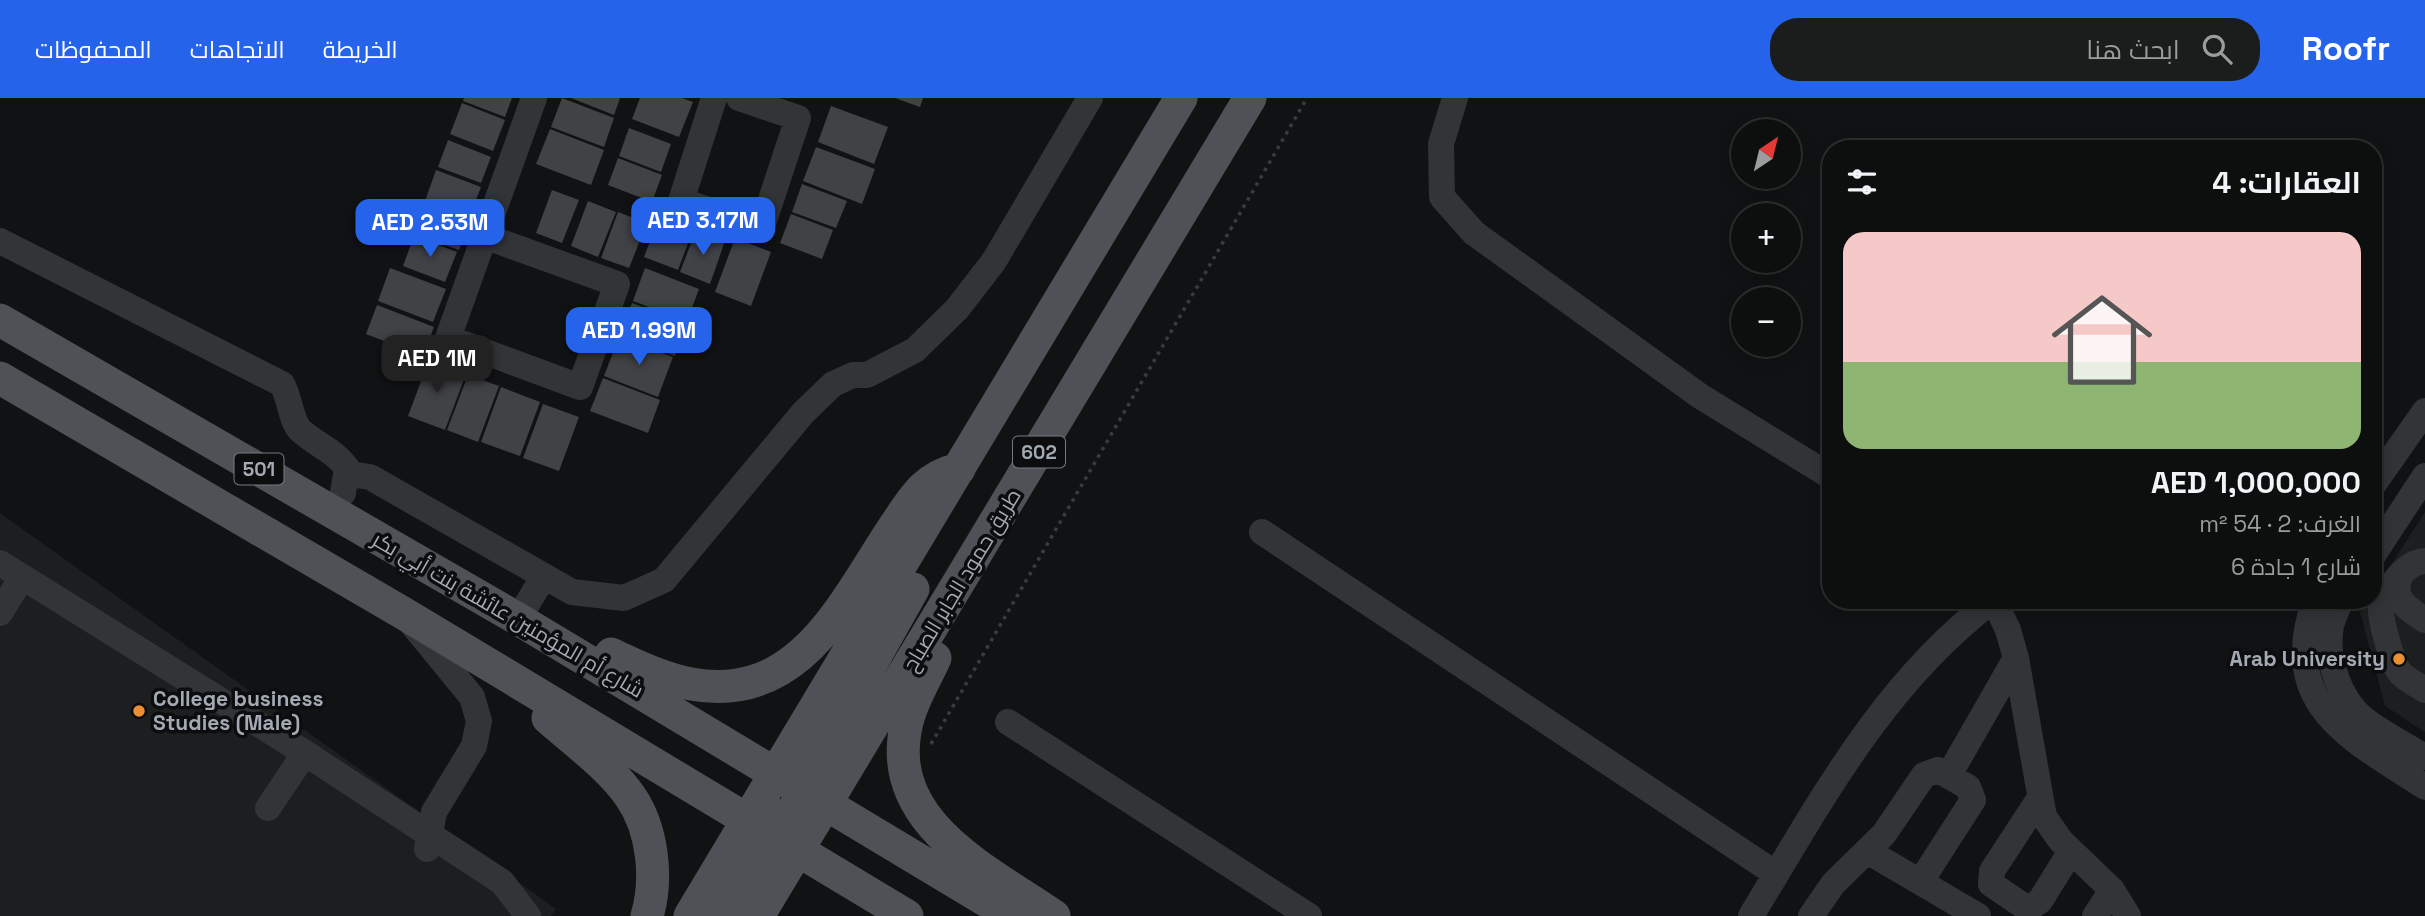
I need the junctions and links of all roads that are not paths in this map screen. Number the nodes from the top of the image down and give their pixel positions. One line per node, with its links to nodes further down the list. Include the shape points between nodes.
1 (534, 98): 8 (street)
2 (714, 98): 7 (street, via 681,201 762,228 798,118)
3 (1090, 98): 25 (street, via 994,261 957,309 915,350 867,375 853,375 833,384 803,413 664,580 624,598 572,592)
4 (1181, 98): 13 (main road, 602)
5 (1250, 98): 20 (main road, طريق حمود الجابر الصباح / 602)
6 (1455, 98): 14 (street, via 1441,144 1442,197 1474,233 1700,396)
7 (754, 100)
8 (484, 236): 8 (street, via 448,338 580,387 617,284)
9 (0, 241): 17 (street, via 272,377 291,399 300,430 338,455 347,468)
10 (0, 320): 19 (main road, شارع أم المؤمنين عائشة بنت أبي بكر / 501)
11 (0, 378): 33 (main road, 501)
12 (2425, 411): 15 (street)
13 (961, 468): 34 (main road, via 939,474 912,500 816,643 755,684 691,684); 44 (main road, via 954,515)
14 (1822, 471)
15 (2382, 472)
16 (2425, 476): 18 (street)
17 (346, 479): 19 (street); 25 (street, via 370,477)
18 (2416, 502): 22 (street)
19 (338, 515): 34 (main road, شارع أم المؤمنين عائشة بنت أبي بكر / 501)
20 (993, 529): 44 (main road, طريق حمود الجابر الصباح / 602); 62 (main road, via 907,721 904,760 908,784 925,818 948,842)
21 (1262, 532): 51 (street)
22 (2382, 544)
23 (2425, 561): 24 (street)
24 (2400, 575): 27 (street); 35 (street, via 2399,598)
25 (544, 576): 34 (street)
26 (7, 585): 41 (street)
27 (2382, 604)
28 (1982, 609): 51 (street, via 1930,654 1888,701)
29 (1998, 609): 36 (street)
30 (2312, 609): 43 (street, via 2305,634 2313,695 2350,738)
31 (2338, 609): 40 (street, via 2331,626 2331,650 2335,675 2345,695 2362,718)
32 (2381, 609): 38 (street, via 2396,667)
33 (403, 613): 37 (main road, 501); 47 (street, via 472,697 479,721 474,746)
34 (518, 619): 44 (main road, شارع أم المؤمنين عائشة بنت أبي بكر / 501)
35 (2425, 620)
36 (2016, 658): 42 (street); 45 (street)
37 (482, 662): 48 (main road, 501); 56 (main road, via 594,758 630,797 647,834 653,879)
38 (2425, 690)
39 (1008, 722): 63 (street)
40 (2425, 757)
41 (300, 760): 46 (street); 47 (street)
42 (1949, 775): 50 (street, via 1933,769 1924,775); 52 (street, via 1971,791 1973,800)
43 (2425, 787)
44 (800, 789): 48 (main road, طريق حمود الجابر الصباح / 602); 48 (main road, via 781,796); 61 (main road, شارع أم المؤمنين عائشة بنت أبي بكر)
45 (2039, 799): 49 (street, via 2051,829); 49 (street, via 1992,871 1991,884 2031,907 2040,901)
46 (268, 808)
47 (425, 830): 55 (street, via 502,882)
48 (772, 835): 57 (main road, طريق حمود الجابر الصباح / 602); 58 (main road); 59 (main road, طريق حمود الجابر الصباح / 602); 60 (main road)
49 (2071, 851): 53 (street)
50 (1869, 852): 52 (street); 65 (street, via 1833,884)
51 (1776, 874): 64 (street)
52 (1921, 881): 54 (street)
53 (2112, 890): 67 (street); 68 (street)
54 (1943, 907): 66 (street)
55 (523, 911)
56 (647, 916)
57 (690, 916)
58 (722, 916)
59 (758, 916)
60 (907, 916)
61 (1012, 916)
62 (1054, 916)
63 (1309, 916)
64 (1751, 916)
65 (1811, 916)
66 (1978, 916)
67 (2095, 916)
68 (2128, 916)

